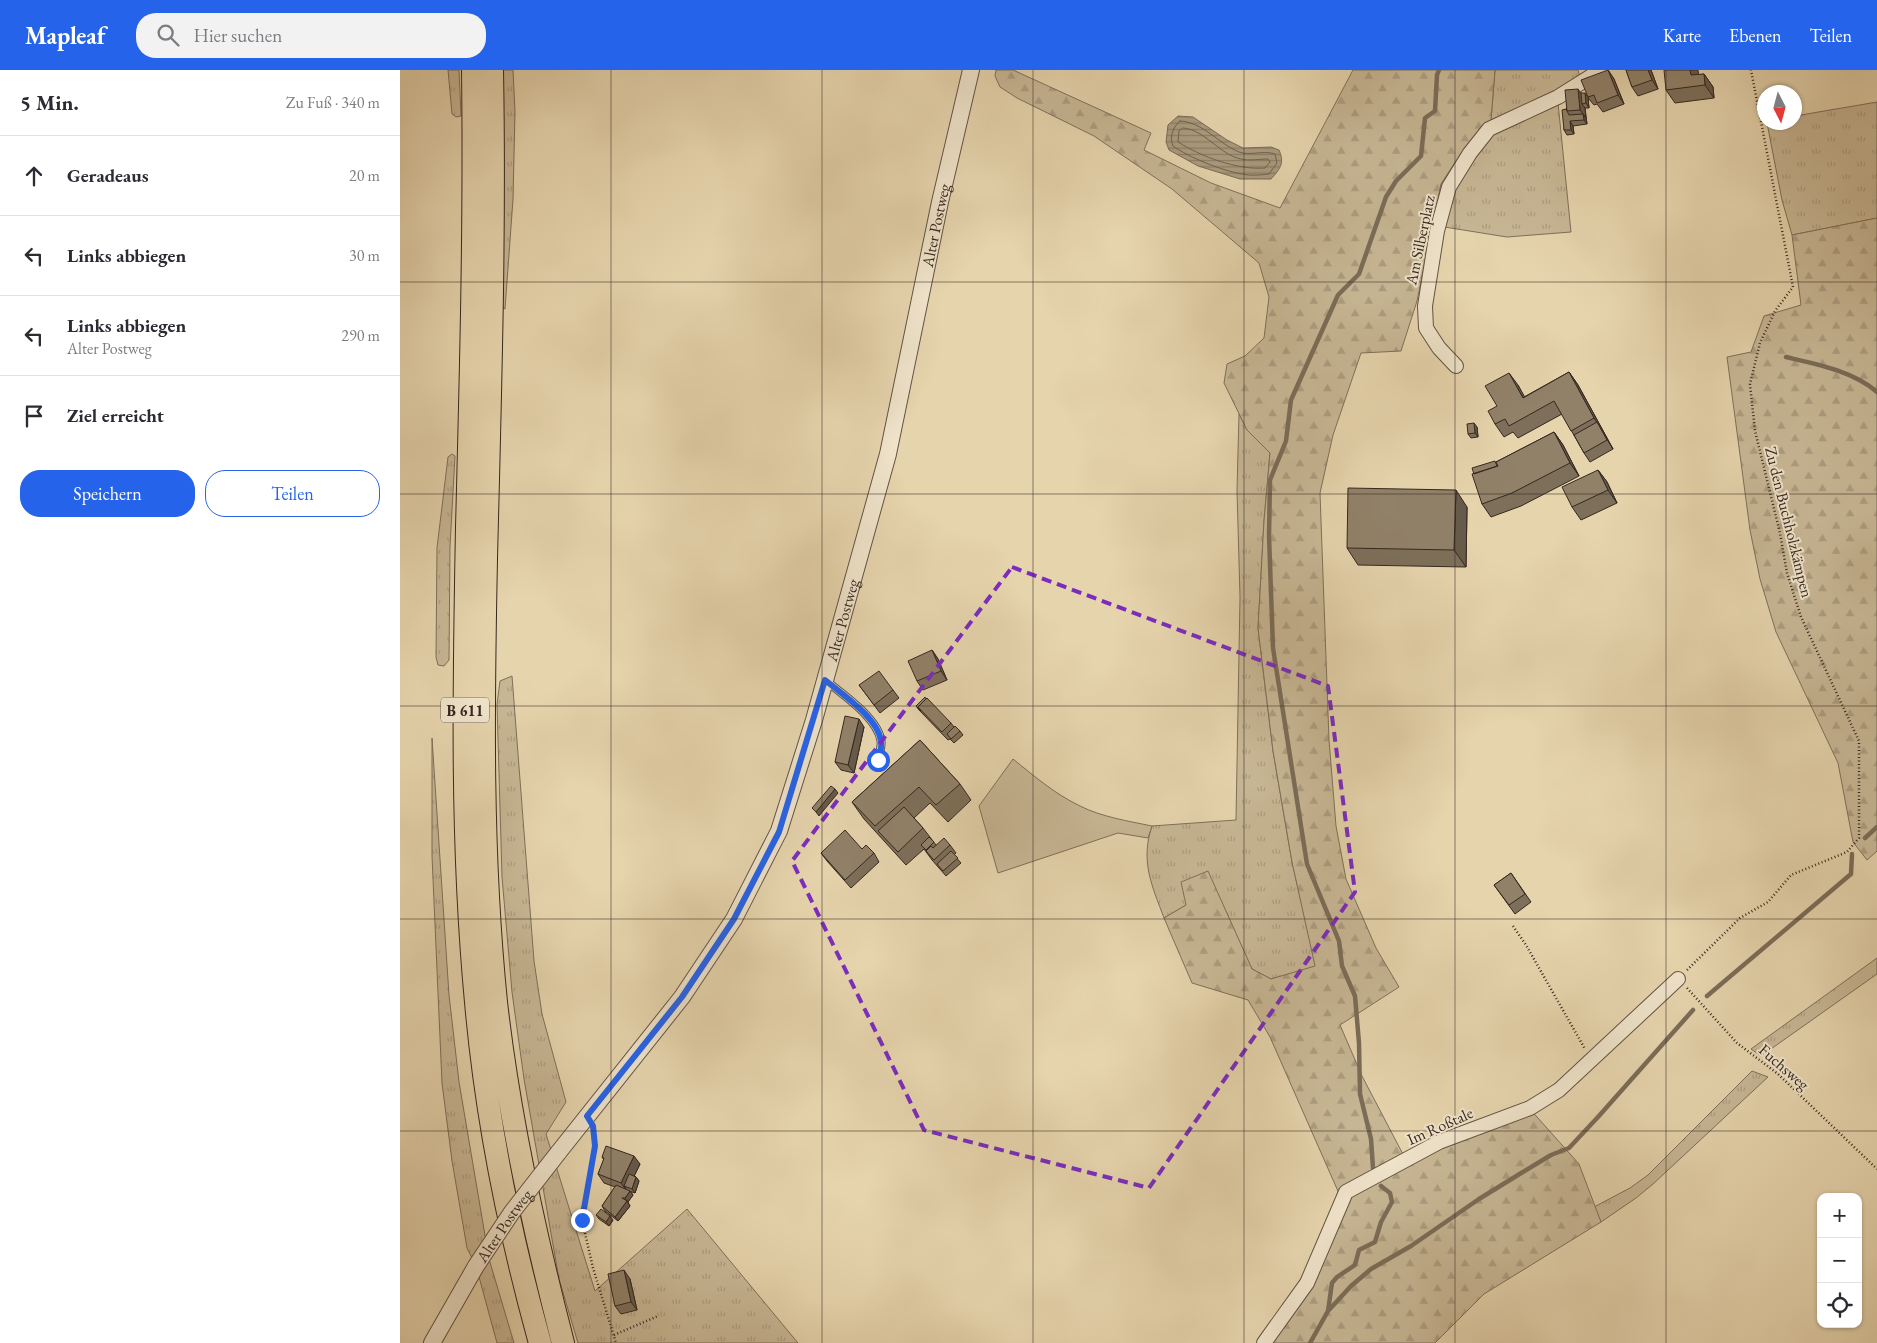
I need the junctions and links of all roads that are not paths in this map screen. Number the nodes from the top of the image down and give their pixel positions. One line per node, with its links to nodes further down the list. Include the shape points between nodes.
1 (473, 70): 10 (highway, B 611, via 474,203 464,766 468,892 487,1094 503,1189)
2 (492, 70): 11 (highway, B 611, via 494,170 484,727 488,886 496,1002 508,1088 521,1165)
3 (970, 70): 6 (street, Alter Postweg, via 888,454)
4 (1601, 70): 5 (street, Am Silberplatz, via 1558,97 1489,130 1449,187 1424,306 1426,328)
5 (1456, 366)
6 (825, 680): 7 (lane, via 877,728 882,742); 9 (street, Alter Postweg, bridge, via 779,832 734,919 682,997 512,1212 476,1266)
7 (878, 760)
8 (1678, 979): 12 (street, Im Roßtale, via 1559,1090 1530,1108 1439,1142 1346,1192 1307,1283)
9 (432, 1343)
10 (540, 1343)
11 (563, 1343)
12 (1264, 1343)

